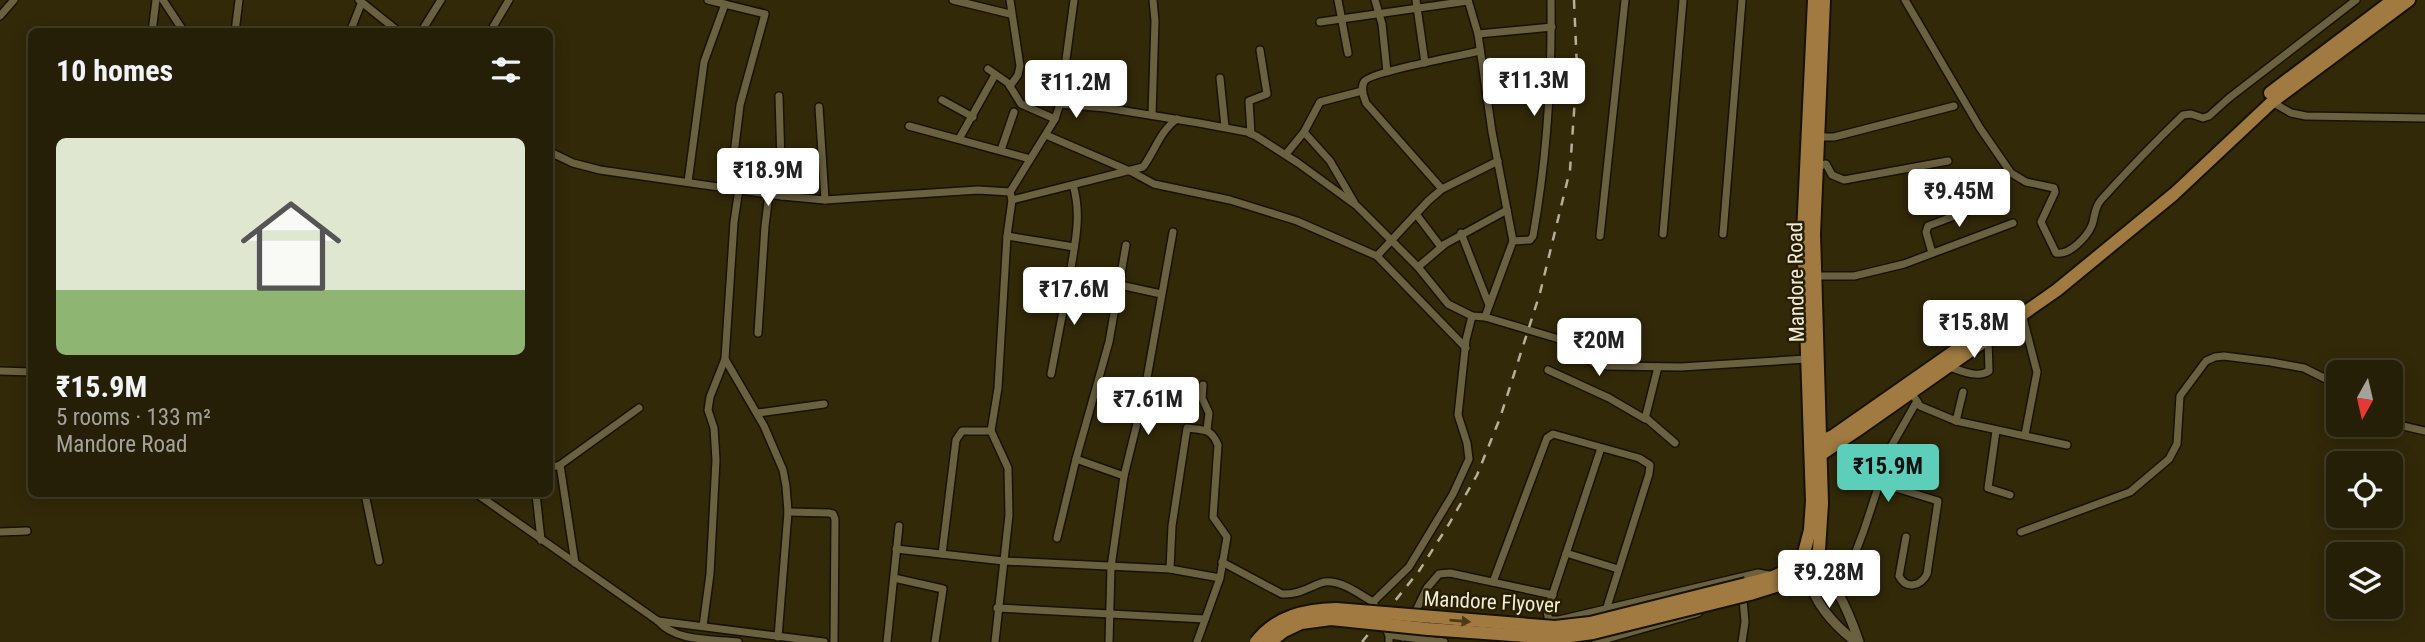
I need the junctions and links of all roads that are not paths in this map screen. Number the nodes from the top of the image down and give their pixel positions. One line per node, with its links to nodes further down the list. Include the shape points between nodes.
1 (14, 0): 31 (street)
2 (156, 0): 35 (street)
3 (163, 0): 36 (street)
4 (239, 0): 37 (street)
5 (377, 0): 27 (street)
6 (441, 0): 40 (street)
7 (509, 0): 41 (street)
8 (708, 0): 28 (street)
9 (953, 0): 30 (street)
10 (1010, 0): 30 (street)
11 (1074, 0): 56 (street)
12 (1153, 0): 60 (street)
13 (1338, 0): 32 (street)
14 (1375, 0): 29 (street)
15 (1468, 0): 26 (street); 42 (street)
16 (1551, 0): 34 (street)
17 (1625, 0): 99 (street)
18 (1682, 0): 96 (street)
19 (1742, 0): 97 (street)
20 (1814, 0): 120 (highway, Mandore Road, via 1803,234)
21 (1824, 0): 70 (highway, Mandore Road)
22 (1905, 0): 23 (street, via 2011,173 2026,182 2054,187 2041,222 2060,254 2083,238 2099,202 2183,115 2209,116)
23 (2356, 0)
24 (2393, 0): 145 (highway, via 2267,96 2167,190 2080,263)
25 (2409, 0): 55 (highway)
26 (1417, 3): 29 (street); 46 (street)
27 (363, 4): 38 (street); 39 (street)
28 (725, 4): 80 (street, via 704,62); 81 (street, via 765,14 740,106)
29 (1379, 13): 32 (street); 48 (street)
30 (1010, 14): 51 (street, via 1020,66)
31 (0, 16)
32 (1342, 19): 33 (street); 45 (street)
33 (1320, 22)
34 (1552, 27): 42 (street); 101 (street, via 1546,154 1535,225 1530,240)
35 (152, 28)
36 (181, 28)
37 (236, 28)
38 (352, 28)
39 (394, 28)
40 (424, 28)
41 (492, 28)
42 (1478, 34): 44 (street)
43 (1260, 50): 68 (street, via 1267,94 1249,101)
44 (1480, 51): 46 (street); 76 (street)
45 (1348, 53)
46 (1426, 63): 48 (street)
47 (988, 69): 49 (street)
48 (1387, 72): 52 (street, via 1367,78)
49 (995, 75): 51 (street); 61 (street)
50 (1220, 78): 66 (street)
51 (1010, 86): 63 (street, via 1021,104)
52 (1362, 91): 67 (street, via 1322,100); 84 (street, via 1366,103)
53 (779, 96): 86 (street)
54 (942, 100): 61 (street)
55 (2272, 102): 62 (street, via 2306,116); 113 (highway, via 2105,253)
56 (1060, 104): 60 (street); 63 (street)
57 (1954, 106): 70 (street, via 1834,137)
58 (819, 107): 88 (street)
59 (1014, 112): 72 (street)
60 (1152, 115): 64 (street)
61 (973, 117): 71 (street)
62 (2425, 118)
63 (1055, 119): 69 (street)
64 (1177, 120): 66 (street); 79 (street, via 1167,127)
65 (909, 126): 71 (street)
66 (1225, 127): 68 (street)
67 (1304, 132): 74 (street); 90 (street, via 1330,161)
68 (1251, 134): 74 (street)
69 (1046, 135): 75 (street); 79 (street)
70 (1817, 137): 78 (highway, Mandore Road)
71 (959, 139): 72 (street)
72 (1001, 150): 75 (street)
73 (553, 153): 80 (street, via 600,170)
74 (1286, 155): 90 (street)
75 (1030, 159): 87 (street)
76 (1498, 161): 84 (street); 91 (street)
77 (1948, 161): 78 (street, via 1844,180 1832,175 1826,164)
78 (1815, 167): 109 (highway, Mandore Road)
79 (1136, 174): 82 (street); 106 (street, via 1154,184 1230,200 1297,221)
80 (688, 182): 81 (street)
81 (730, 187): 83 (street)
82 (1074, 188): 87 (street); 103 (street, via 1079,203)
83 (739, 189): 85 (street); 119 (street)
84 (1442, 189): 92 (street)
85 (768, 197): 86 (street); 116 (street)
86 (782, 197): 88 (street)
87 (1011, 199): 88 (street, via 978,190); 98 (street)
88 (825, 200)
89 (1986, 204): 105 (street, via 1928,226)
90 (1357, 206): 100 (street)
91 (1507, 210): 95 (street); 101 (street)
92 (1416, 214): 100 (street); 104 (street)
93 (2013, 223): 105 (street)
94 (1173, 232): 111 (street)
95 (1461, 233): 104 (street); 112 (street)
96 (1663, 234)
97 (1723, 234)
98 (1007, 236): 103 (street); 137 (street, via 998,388)
99 (1600, 236)
100 (1389, 242): 106 (street); 107 (street)
101 (1513, 242): 112 (street)
102 (1126, 245): 110 (street)
103 (1074, 247): 108 (street)
104 (1441, 247): 107 (street)
105 (1932, 253): 109 (street, via 1854,276)
106 (1377, 256): 118 (street)
107 (1418, 267): 115 (street, via 1448,304)
108 (1070, 274): 110 (street); 126 (street)
109 (1815, 276): 145 (highway, Mandore Road)
110 (1118, 284): 111 (street); 146 (street, via 1109,342)
111 (1161, 294): 149 (street)
112 (1489, 305): 114 (street)
113 (2022, 314): 117 (highway); 141 (street, via 2036,372)
114 (1485, 317): 115 (street); 122 (street, via 1559,340 1592,363)
115 (1471, 319): 118 (street)
116 (758, 333)
117 (1988, 337): 121 (highway); 121 (street, via 1989,371 1975,374)
118 (1466, 344): 181 (street, via 1458,415 1469,459 1409,567)
119 (725, 359): 133 (street); 187 (street, via 708,410 716,460)
120 (1806, 359): 122 (street); 145 (highway, Mandore Road)
121 (1946, 366): 130 (highway)
122 (1658, 367): 134 (street)
123 (1548, 370): 134 (street)
124 (0, 371): 125 (street)
125 (28, 372)
126 (1051, 374)
127 (2326, 378): 159 (street, via 2271,362 2224,356 2206,361 2180,396 2177,444 2169,459 2130,492)
128 (1203, 385): 138 (street)
129 (1963, 392): 135 (street)
130 (1913, 397): 135 (street, via 1928,410); 145 (highway); 150 (street)
131 (824, 404): 133 (street)
132 (639, 408): 147 (street)
133 (758, 413): 155 (street, via 783,470)
134 (1647, 417): 142 (street)
135 (1956, 421): 139 (street)
136 (2403, 426): 140 (street)
137 (991, 430): 165 (street, via 962,431 956,440); 167 (street, via 1008,468 1009,515)
138 (1208, 430): 168 (street, via 1218,445 1213,517 1227,537); 172 (street, via 1187,428)
139 (1996, 430): 141 (street); 151 (street, via 1988,488)
140 (2425, 431)
141 (2025, 435): 143 (street)
142 (1675, 443)
143 (2067, 445)
144 (1601, 448): 164 (street); 173 (street, via 1650,465); 177 (street, via 1549,435)
145 (1815, 451): 170 (highway)
146 (1076, 458): 149 (street); 161 (street)
147 (560, 465): 148 (street); 169 (street)
148 (553, 467)
149 (1124, 476): 171 (street)
150 (1880, 483): 160 (street, via 1938,501 1927,574 1917,585 1908,585 1899,576); 180 (street)
151 (2010, 495)
152 (366, 497): 166 (street)
153 (481, 497): 162 (street)
154 (536, 497): 162 (street)
155 (788, 512): 188 (street); 193 (street, via 829,513 835,519)
156 (899, 526): 163 (street)
157 (27, 531): 158 (street)
158 (0, 532)
159 (2021, 532)
160 (1906, 537)
161 (1057, 538)
162 (541, 540): 169 (street)
163 (897, 549): 165 (street); 174 (street)
164 (1566, 553): 173 (street); 179 (street)
165 (942, 554): 167 (street)
166 (379, 561)
167 (1003, 561): 171 (street); 182 (street)
168 (1222, 562): 175 (street); 181 (street, via 1282,594 1334,582)
169 (575, 563): 186 (street)
170 (1808, 565): 176 (highway); 180 (street, via 1823,571); 204 (street, via 1812,587 1829,615)
171 (1111, 567): 172 (street); 184 (street)
172 (1170, 569): 175 (street)
173 (1618, 569): 183 (street)
174 (894, 578): 194 (street); 195 (street, via 943,589)
175 (1220, 578): 185 (street)
176 (1778, 580): 178 (highway, Mandore Flyover); 183 (street, via 1758,573)
177 (1493, 582): 179 (street); 189 (street, via 1440,574 1427,588)
178 (1746, 592): 199 (highway, Mandore Flyover, one-way to 178, bridge, via 1277,622 1312,609 1555,627); 200 (highway, Mandore Flyover, bridge, via 1593,633 1556,638 1331,619 1301,623); 202 (street); 203 (street)
179 (1553, 595): 183 (street, via 1547,611 1551,620)
180 (1839, 596): 204 (street)
181 (1373, 602): 190 (street)
182 (997, 608): 184 (street); 196 (street)
183 (1606, 610)
184 (1108, 615): 185 (street); 197 (street)
185 (1205, 619): 198 (street)
186 (658, 621): 187 (street); 191 (street, via 678,635)
187 (703, 626): 188 (street)
188 (778, 637): 192 (street)
189 (1403, 637): 190 (street); 201 (street)
190 (1389, 639)
191 (738, 642)
192 (824, 642)
193 (834, 642)
194 (887, 642)
195 (935, 642)
196 (995, 642)
197 (1108, 642)
198 (1197, 642)
199 (1256, 642)
200 (1270, 642)
201 (1444, 642)
202 (1596, 642)
203 (1742, 642)
204 (1858, 642)

